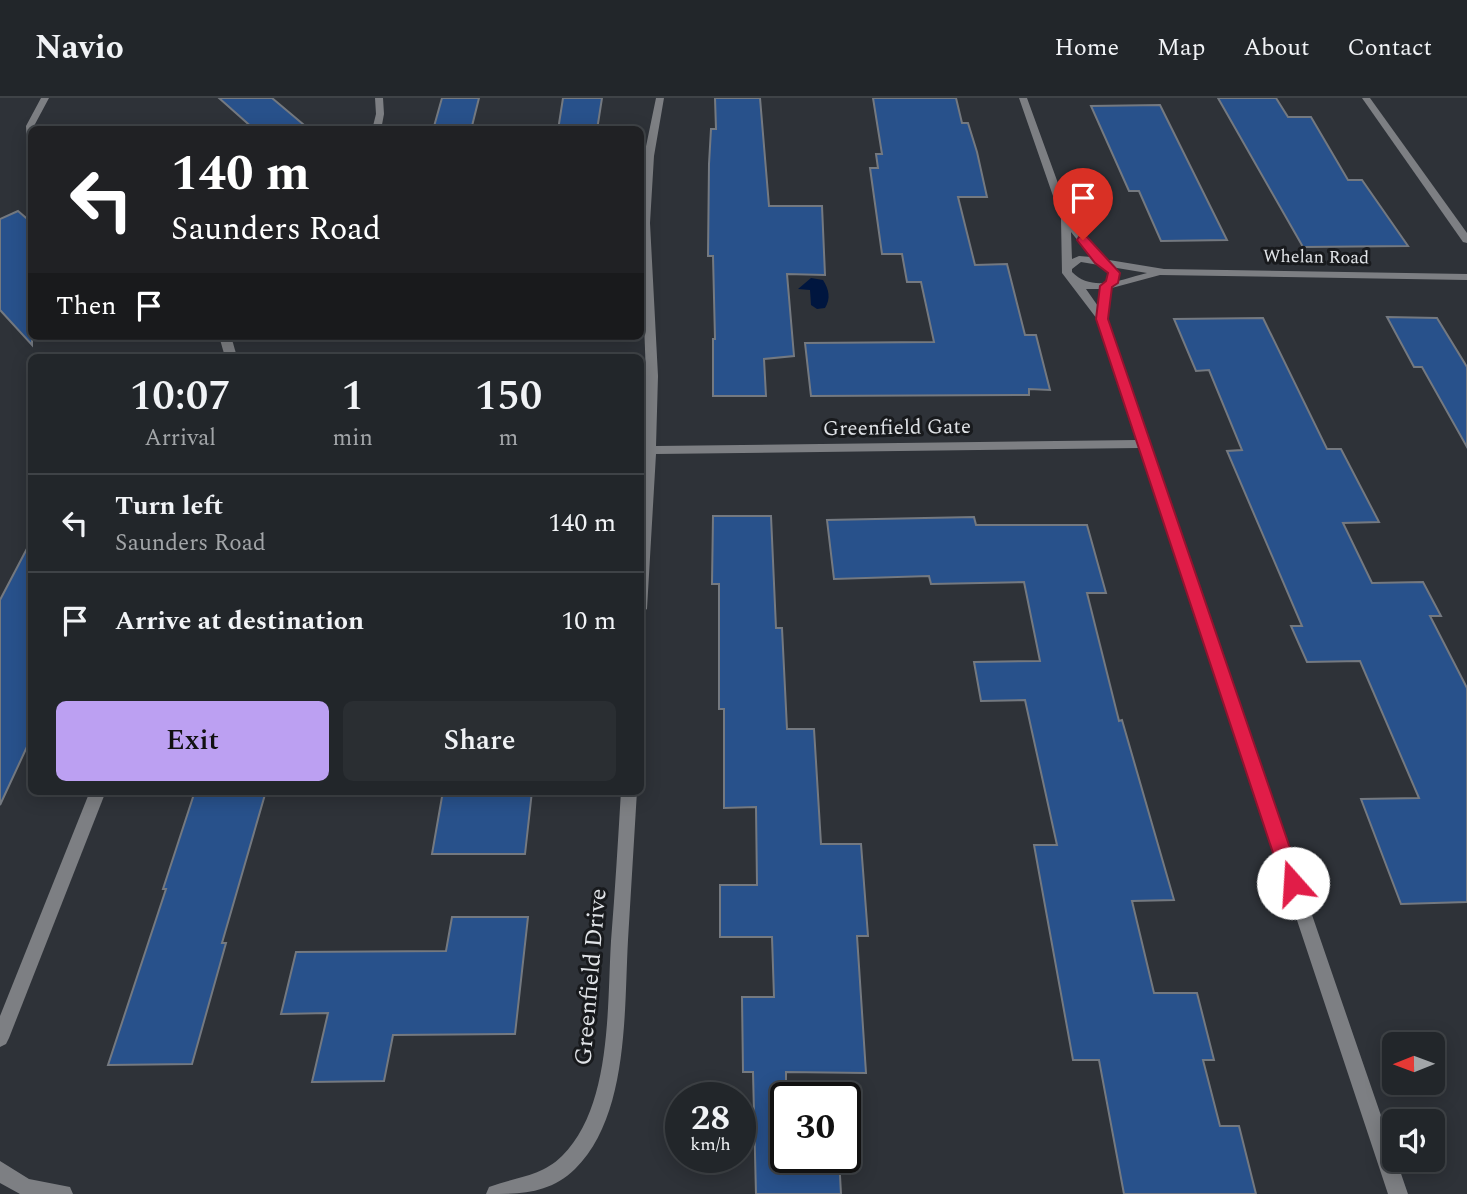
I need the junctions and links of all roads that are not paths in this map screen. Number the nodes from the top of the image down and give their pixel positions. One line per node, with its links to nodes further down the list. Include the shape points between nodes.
1 (45, 98): 6 (street)
2 (379, 98): 7 (street)
3 (660, 98): 18 (street, via 649,156 645,223 652,376)
4 (1023, 98): 8 (street)
5 (1366, 98): 9 (street)
6 (30, 126)
7 (377, 126)
8 (1066, 219): 10 (street); 11 (street)
9 (1467, 240)
10 (1102, 262): 11 (street, Whelan Road, via 1079,259); 12 (street, Whelan Road); 15 (street, via 1114,273)
11 (1067, 268): 14 (street)
12 (1164, 272): 13 (street, Whelan Road); 15 (street, Whelan Road)
13 (1467, 277)
14 (1076, 282): 15 (street, Whelan Road, via 1091,287); 16 (street)
15 (1109, 284): 16 (street)
16 (1102, 319): 17 (street)
17 (1144, 443): 18 (street, Greenfield Gate); 26 (street)
18 (650, 450): 19 (street)
19 (644, 545)
20 (95, 795): 22 (street)
21 (629, 795): 25 (street, Greenfield Drive, via 612,1054 604,1096 592,1131 555,1177 526,1189)
22 (0, 1038)
23 (0, 1171): 24 (street, via 11,1182 33,1191)
24 (63, 1194)
25 (496, 1194)
26 (1398, 1194)

